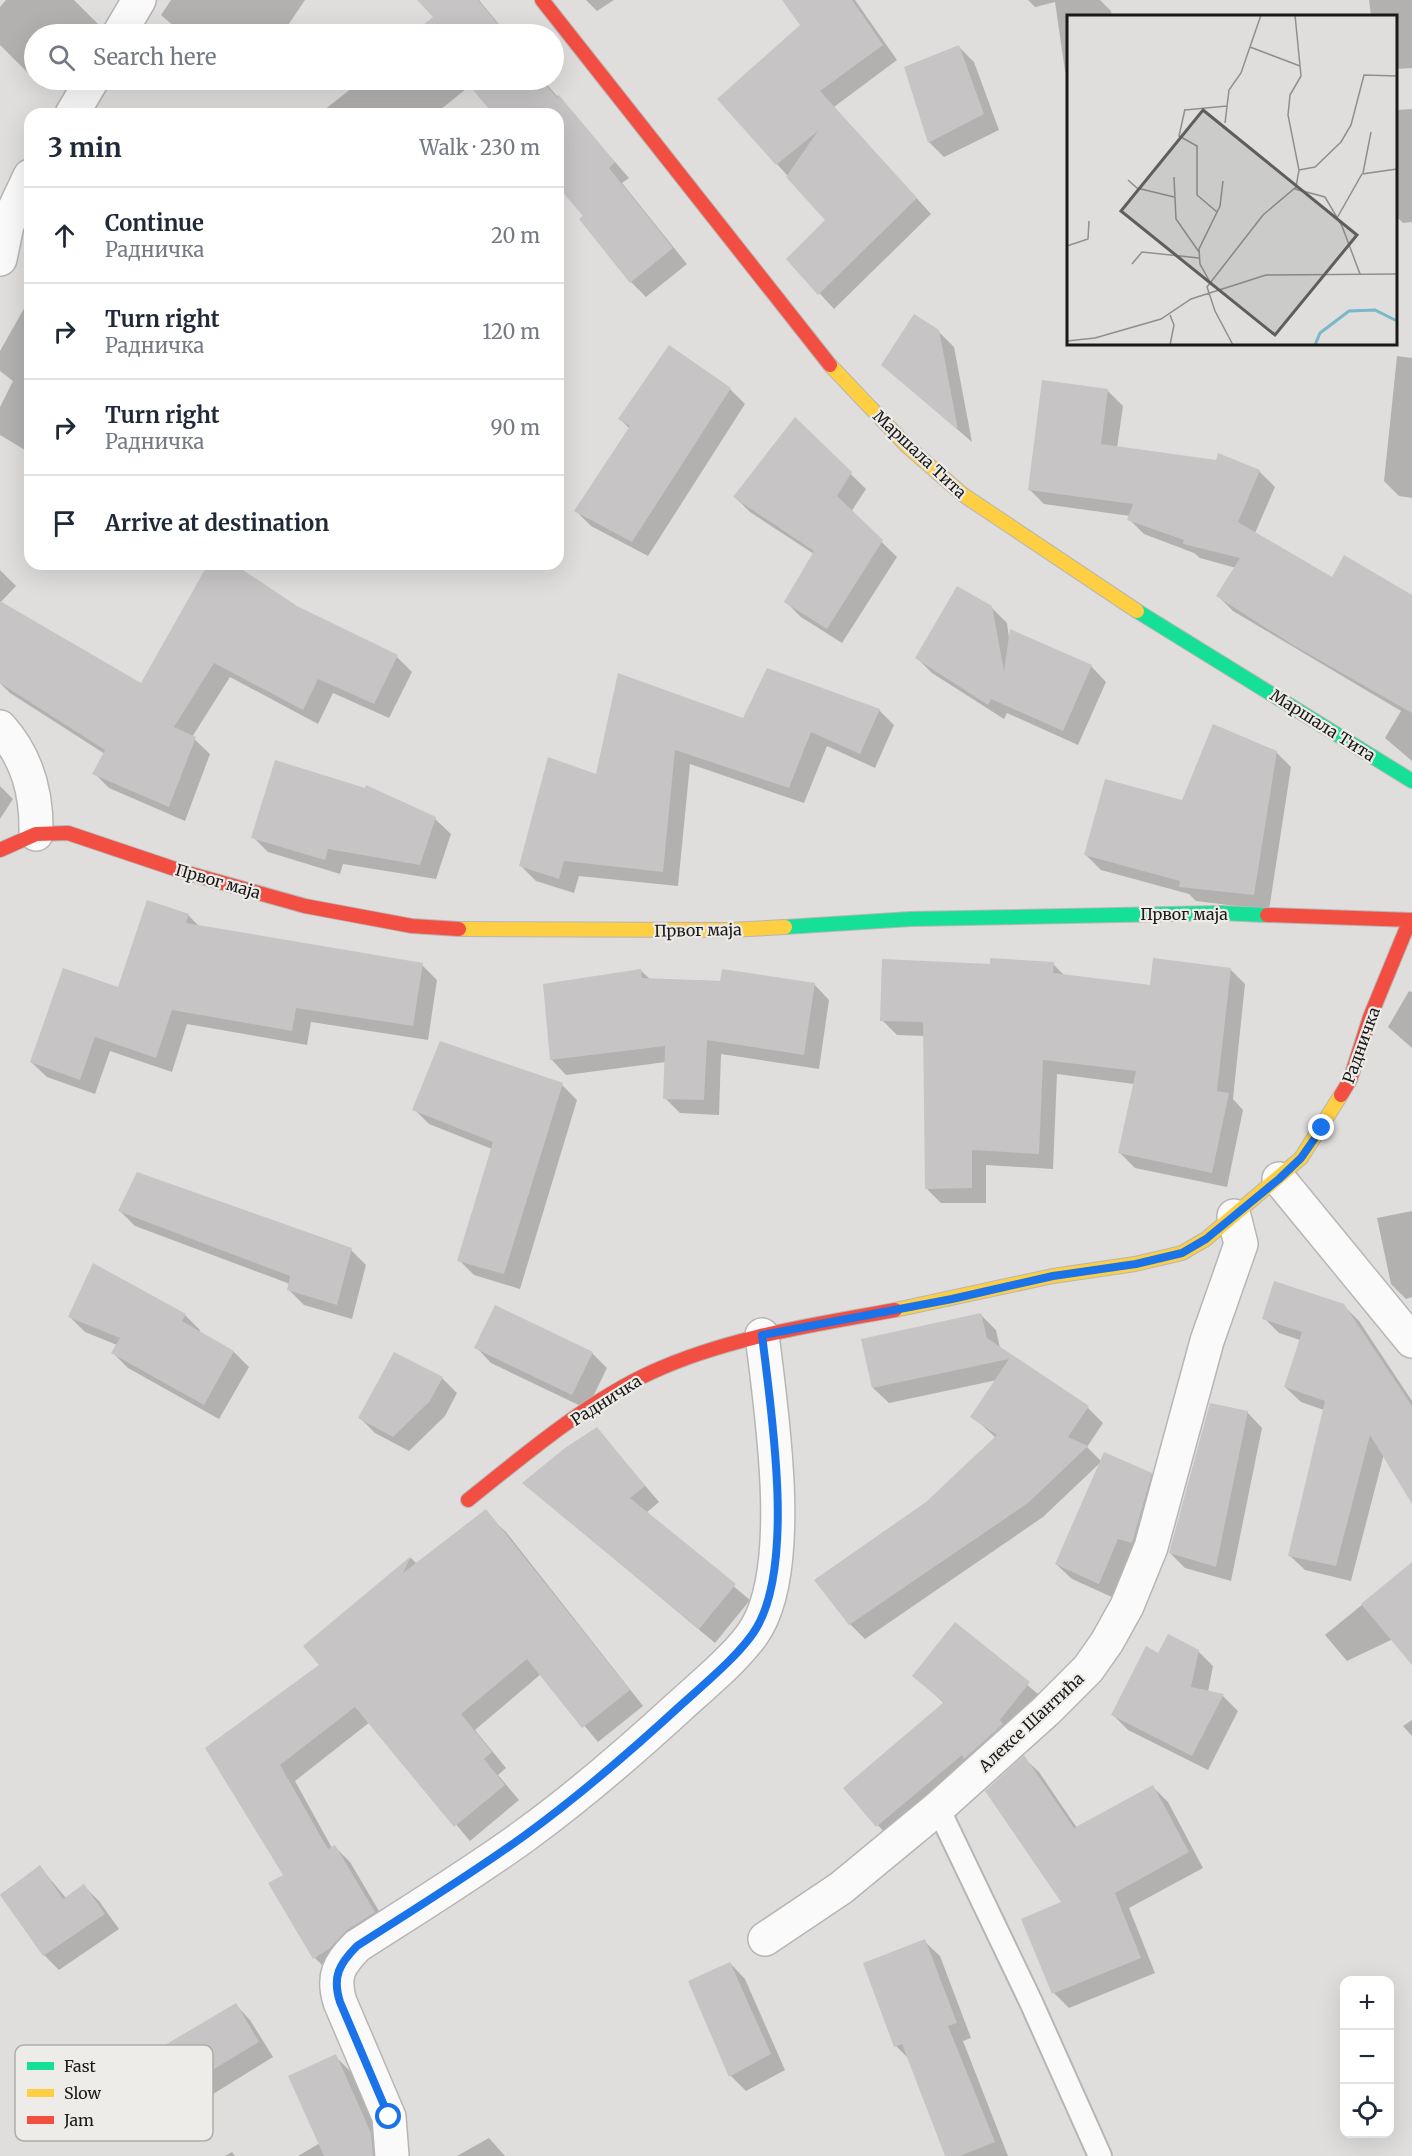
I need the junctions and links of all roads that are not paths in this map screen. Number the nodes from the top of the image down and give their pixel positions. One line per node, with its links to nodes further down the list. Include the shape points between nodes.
1 (139, 0): 3 (street)
2 (542, 0): 4 (street, Маршала Тита)
3 (125, 24)
4 (561, 24)
5 (564, 28): 11 (street, Маршала Тита, via 825,359 907,446 998,520)
6 (86, 90): 7 (street)
7 (76, 108)
8 (24, 189): 9 (street, via 7,225)
9 (0, 258)
10 (0, 727): 12 (street, via 21,756 30,778 37,809)
11 (1412, 781)
12 (36, 834): 13 (street, Првог маја); 14 (street, Првог маја, via 68,833 184,872 305,906 412,926 565,932 730,930 910,919 1220,913)
13 (0, 850)
14 (1411, 920): 15 (street, Радничка, via 1370,1017 1350,1080 1301,1158)
15 (1279, 1179): 16 (street, Радничка); 18 (street)
16 (1234, 1216): 17 (street, Радничка, via 1182,1253); 20 (street, Алексе Шантића, via 1240,1244 1207,1341 1151,1547 1126,1606 1088,1669)
17 (762, 1335): 19 (street, Радничка, via 699,1353 650,1373 544,1439); 22 (street, via 774,1437 777,1527 771,1586 757,1627 720,1669 634,1748 525,1836 357,1946 336,1971 340,2002 389,2117)
18 (1412, 1341)
19 (468, 1500)
20 (938, 1808): 21 (street, Алексе Шантића, via 841,1888); 23 (lane)
21 (765, 1939)
22 (392, 2156)
23 (1100, 2156)

